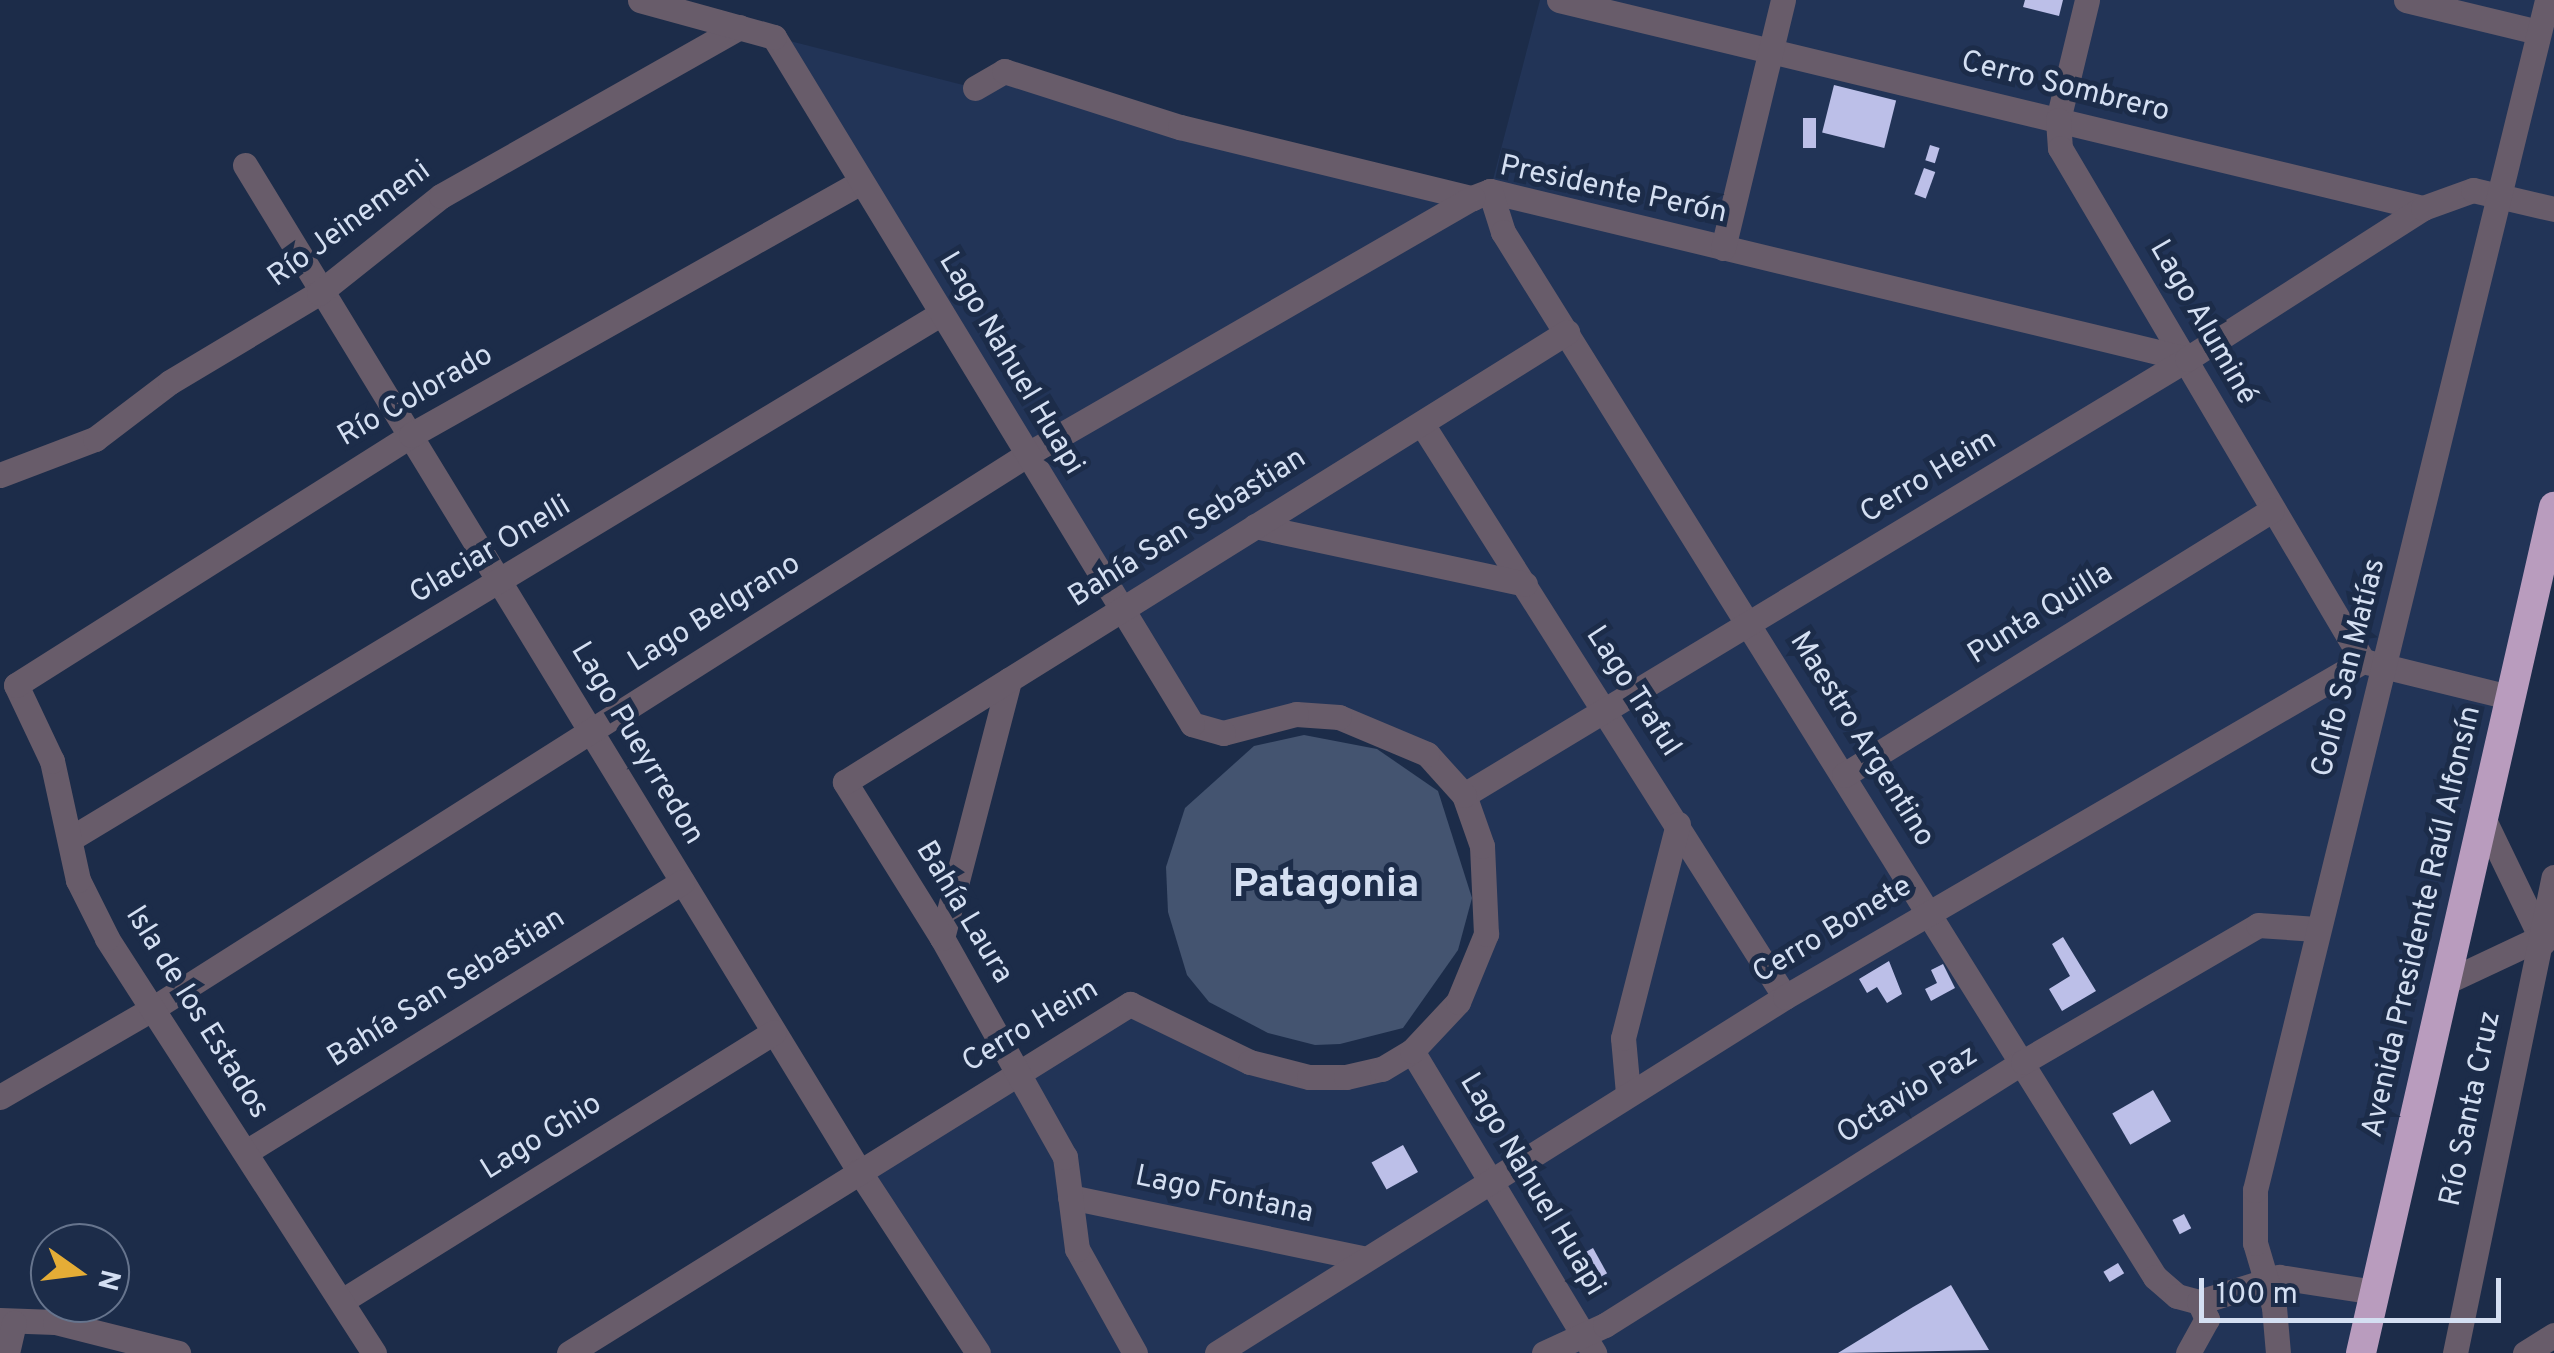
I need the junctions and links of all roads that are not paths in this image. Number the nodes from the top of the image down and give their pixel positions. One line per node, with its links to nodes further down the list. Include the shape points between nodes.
1 (640, 0): 7 (street)
2 (1559, 0): 9 (street, Cerro Sombrero)
3 (1782, 0): 9 (street)
4 (2087, 0): 11 (street, Lago Aluminé)
5 (2406, 0): 8 (street)
6 (2547, 0): 8 (street, Golfo San Matías)
7 (740, 27): 13 (street, Lago Nahuel Huapi, via 774,37); 19 (street, Río Jeinemeni, via 441,196)
8 (2538, 32): 15 (street, Golfo San Matías)
9 (1770, 51): 11 (street, Cerro Sombrero); 18 (street)
10 (975, 88): 14 (street, Presidente Perón, via 1004,71 1107,109)
11 (2058, 120): 16 (street, Cerro Sombrero); 22 (street, Lago Aluminé, via 2060,148)
12 (245, 165): 19 (street, Lago Pueyrredon)
13 (861, 182): 20 (street, Lago Nahuel Huapi); 24 (street, Río Colorado)
14 (1480, 195): 18 (street, Presidente Perón); 21 (street, Maestro Argentino); 25 (street, Lago Belgrano)
15 (2499, 197): 16 (street, via 2462,191); 17 (street); 34 (street, Golfo San Matías)
16 (2423, 208): 22 (street, Cerro Heim)
17 (2554, 209)
18 (1723, 248): 22 (street, Presidente Perón)
19 (319, 293): 24 (street, Lago Pueyrredon); 26 (street, Río Jeinemeni, via 170,382 94,439)
20 (942, 313): 25 (street, Lago Nahuel Huapi); 30 (street, Glaciar Onelli)
21 (1567, 332): 23 (street, Bahía San Sebastian); 33 (street, Maestro Argentino)
22 (2187, 360): 28 (street, Lago Aluminé); 33 (street, Cerro Heim)
23 (1422, 424): 29 (street, Bahía San Sebastian); 31 (street, Lago Traful)
24 (411, 435): 30 (street, Lago Pueyrredon); 36 (street, Río Colorado)
25 (1028, 454): 32 (street, Lago Nahuel Huapi); 40 (street, Lago Belgrano)
26 (0, 475)
27 (2554, 507): 37 (highway, Avenida Presidente Raúl Alfonsín)
28 (2272, 510): 34 (street, Lago Aluminé); 41 (street, Punta Quilla)
29 (1254, 526): 31 (street); 32 (street, Bahía San Sebastian)
30 (500, 584): 40 (street, Lago Pueyrredon); 46 (street, Glaciar Onelli)
31 (1524, 584): 38 (street, Lago Traful)
32 (1120, 607): 35 (street, Bahía San Sebastian); 39 (street, Lago Nahuel Huapi)
33 (1751, 624): 38 (street, Cerro Heim); 41 (street, Maestro Argentino)
34 (2374, 663): 37 (street); 49 (street, Cerro Bonete); 50 (street, Golfo San Matías)
35 (1009, 680): 42 (street, Bahía San Sebastian); 51 (street)
36 (16, 685): 46 (street, Isla de los Estados, via 52,761)
37 (2510, 697): 44 (highway, Avenida Presidente Raúl Alfonsín)
38 (1605, 710): 43 (street, Cerro Heim); 45 (street, Lago Traful)
39 (1192, 724): 43 (street, Cerro Heim, via 1223,732 1296,714 1339,717 1427,754)
40 (590, 731): 48 (street, Lago Pueyrredon); 55 (street, Lago Belgrano)
41 (1844, 775): 49 (street, Maestro Argentino)
42 (845, 782): 51 (street, Bahía Laura)
43 (1464, 794): 57 (street, Cerro Heim, via 1482,846 1486,934 1458,1002)
44 (2484, 820): 52 (street); 53 (highway, Avenida Presidente Raúl Alfonsín)
45 (1678, 824): 54 (street, Lago Traful); 60 (street, via 1623,1038)
46 (70, 839): 55 (street, Isla de los Estados, via 78,880)
47 (2554, 878): 52 (street, Río Santa Cruz)
48 (682, 882): 56 (street, Lago Pueyrredon); 62 (street, Bahía San Sebastian)
49 (1930, 912): 54 (street, Cerro Bonete); 58 (street, Maestro Argentino)
50 (2316, 928): 58 (street, Octavio Paz, via 2258,925); 67 (street, Golfo San Matías, via 2255,1190 2255,1243)
51 (942, 938): 59 (street, Bahía Laura)
52 (2550, 943): 53 (street); 85 (street, Río Santa Cruz)
53 (2446, 982): 68 (highway, Avenida Presidente Raúl Alfonsín)
54 (1786, 997): 60 (street, Cerro Bonete)
55 (152, 1009): 61 (street, Lago Belgrano); 62 (street, Isla de los Estados)
56 (774, 1032): 63 (street, Lago Pueyrredon); 69 (street, Lago Ghio)
57 (1412, 1051): 59 (street, Cerro Heim, via 1382,1070 1309,1077 1250,1062 1130,1004); 64 (street, Lago Nahuel Huapi)
58 (2023, 1062): 70 (street, Maestro Argentino, via 2155,1277 2177,1296); 73 (street, Octavio Paz, via 1605,1325)
59 (1018, 1073): 63 (street, Cerro Heim); 65 (street, Bahía Laura, via 1065,1157)
60 (1628, 1093): 64 (street, Cerro Bonete)
61 (0, 1097)
62 (246, 1152): 69 (street, Isla de los Estados)
63 (858, 1171): 77 (street, Cerro Heim); 78 (street, Lago Pueyrredon)
64 (1490, 1180): 66 (street, Cerro Bonete); 73 (street, Lago Nahuel Huapi)
65 (1070, 1197): 66 (street, Lago Fontana); 79 (street, Bahía Laura, via 1077,1249)
66 (1366, 1259): 80 (street, Cerro Bonete)
67 (2264, 1280): 68 (street, via 2302,1277); 70 (street); 83 (street, Golfo San Matías)
68 (2375, 1292): 84 (highway, Avenida Presidente Raúl Alfonsín)
69 (344, 1299): 76 (street, Isla de los Estados)
70 (2199, 1302): 82 (street, via 2207,1319)
71 (7, 1321): 74 (street, via 55,1322); 75 (street)
72 (2554, 1334): 86 (street)
73 (1588, 1343): 81 (street, Octavio Paz)
74 (164, 1351)
75 (7, 1353)
76 (374, 1353)
77 (570, 1353)
78 (978, 1353)
79 (1134, 1353)
80 (1217, 1353)
81 (1544, 1353)
82 (2188, 1353)
83 (2278, 1353)
84 (2361, 1353)
85 (2455, 1353)
86 (2525, 1353)

